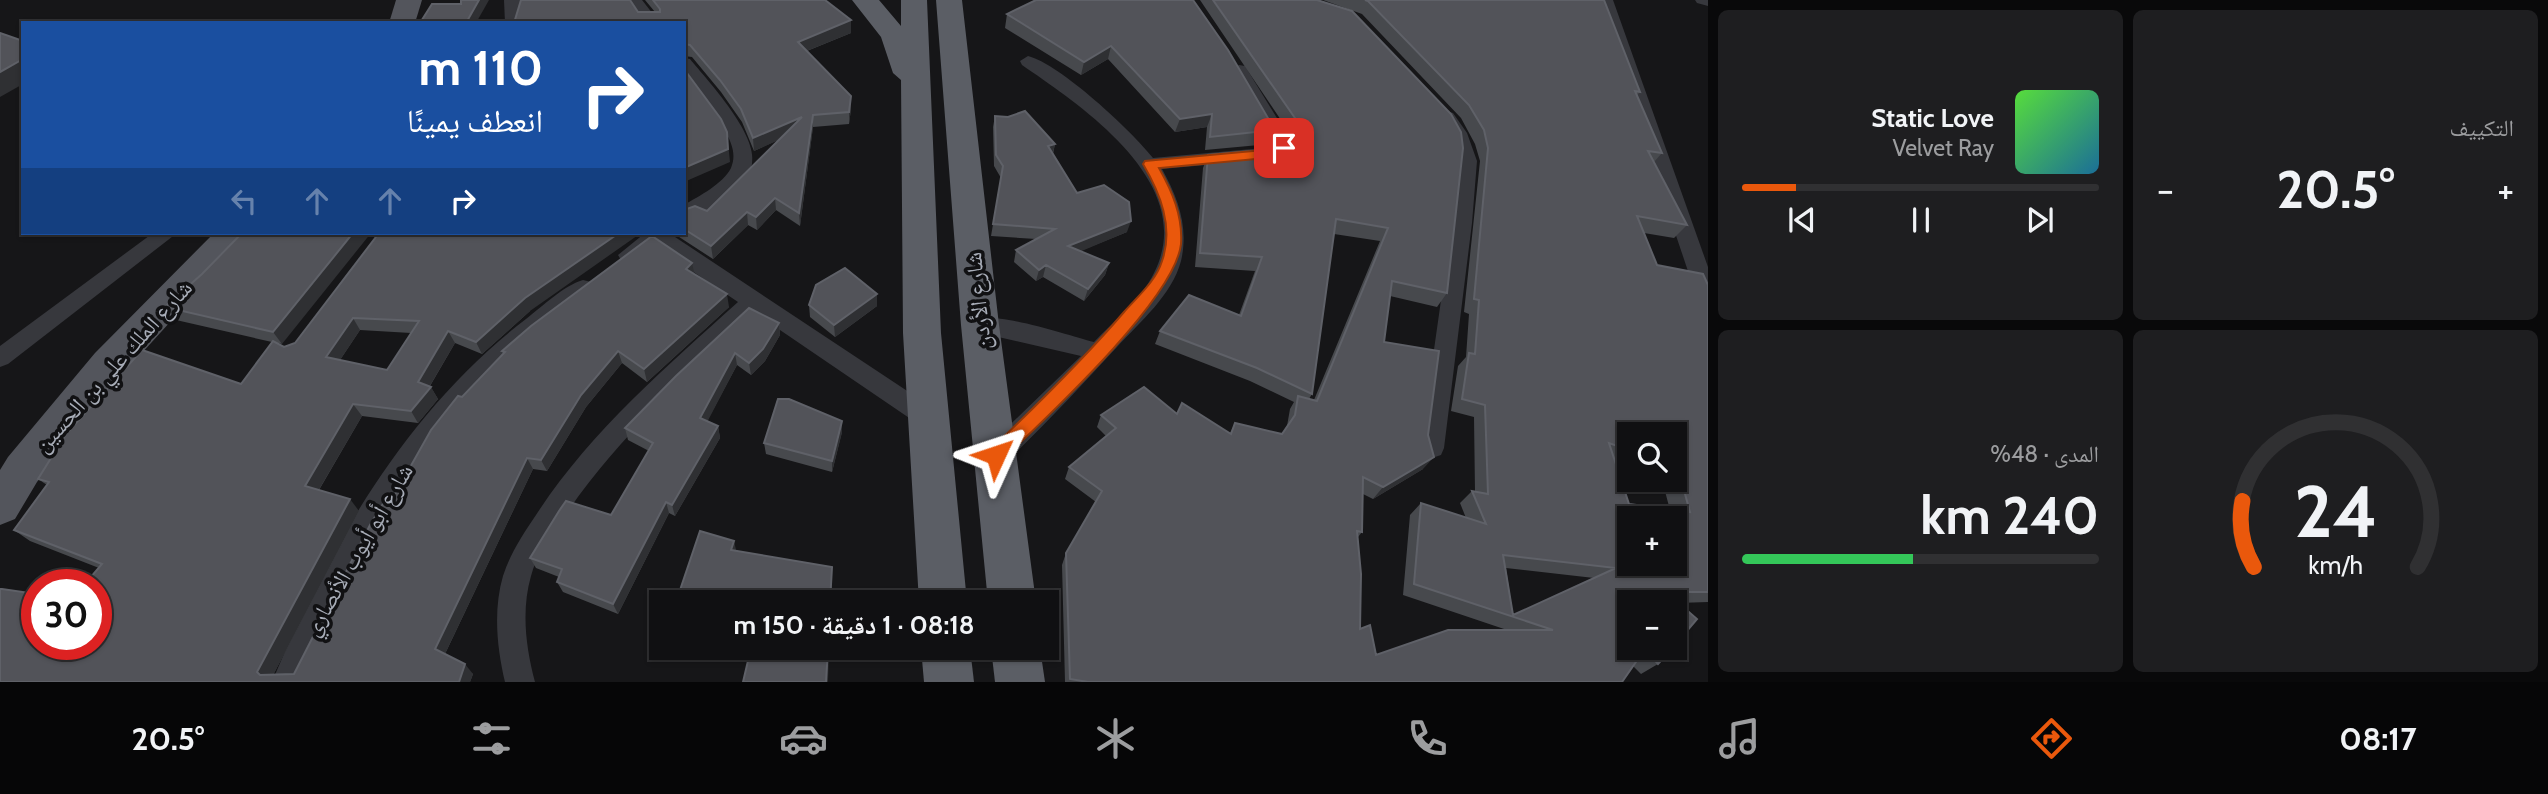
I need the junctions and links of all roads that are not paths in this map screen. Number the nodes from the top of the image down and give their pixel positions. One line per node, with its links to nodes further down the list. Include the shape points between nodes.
1 (410, 0): 8 (main road)
2 (512, 0): 9 (street)
3 (634, 0): 10 (street)
4 (865, 0): 14 (highway, via 894,35)
5 (914, 0): 14 (highway)
6 (949, 0): 24 (highway, شارع الأردن)
7 (1605, 0): 22 (street)
8 (403, 21)
9 (513, 21)
10 (650, 21)
11 (1227, 51): 16 (street, via 1280,136 1283,150)
12 (1028, 61): 16 (street, via 1104,117)
13 (686, 66): 17 (street, via 728,120 743,157 740,171 731,180)
14 (915, 93): 27 (highway, via 922,333)
15 (1434, 103): 28 (street, via 1458,133 1467,161)
16 (1150, 164): 25 (street, via 1172,216 1170,261 1140,308)
17 (686, 214)
18 (164, 235): 26 (street)
19 (232, 235): 30 (main road, شارع الملك علي بن الحسين, via 64,417)
20 (656, 235): 35 (street, شارع أبو أيوب الأنصاري, via 522,333 462,390 366,527)
21 (658, 235): 23 (street)
22 (1708, 298)
23 (754, 302): 27 (street); 36 (street, via 621,423 570,483 522,561 513,628)
24 (980, 326): 25 (street); 29 (highway, شارع الأردن)
25 (1099, 352): 29 (street)
26 (0, 358)
27 (930, 419): 31 (highway)
28 (1432, 448)
29 (996, 455): 32 (highway, شارع الأردن)
30 (0, 506)
31 (942, 590)
32 (1011, 590)
33 (947, 660): 37 (highway)
34 (1017, 660): 38 (highway)
35 (286, 682)
36 (520, 682)
37 (949, 682)
38 (1020, 682)

